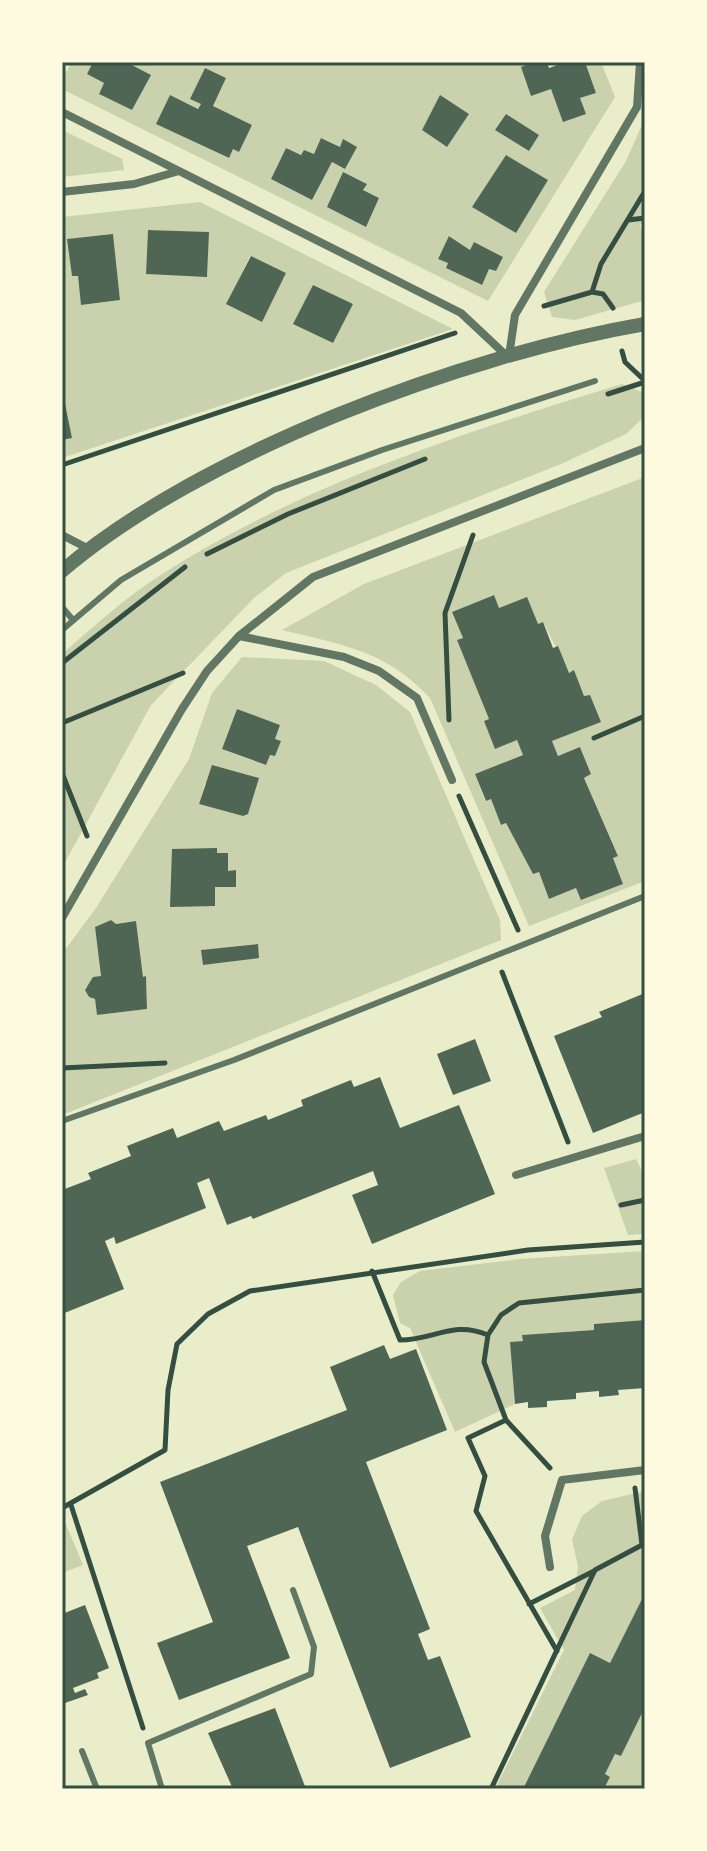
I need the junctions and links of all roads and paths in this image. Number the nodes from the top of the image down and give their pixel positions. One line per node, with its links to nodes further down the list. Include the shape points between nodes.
1 (640, 62): 2 (street)
2 (641, 108): 15 (street, via 515,315)
3 (62, 112): 4 (street)
4 (180, 171): 6 (street, via 134,184); 15 (street, via 461,313)
5 (645, 191): 8 (path)
6 (62, 192)
7 (645, 218): 8 (path)
8 (627, 220): 9 (path, via 601,264)
9 (592, 292): 10 (path); 11 (path, via 603,294)
10 (544, 306)
11 (613, 312)
12 (645, 324): 15 (street)
13 (463, 330): 21 (path)
14 (621, 345): 17 (path, via 625,362)
15 (509, 357): 24 (street, via 363,405 253,453)
16 (595, 381): 27 (lane, via 274,490 121,580)
17 (645, 382): 18 (path)
18 (597, 398)
19 (645, 448): 22 (street)
20 (427, 458): 30 (path, via 288,514 193,562)
21 (62, 465)
22 (481, 513): 29 (street, via 313,577); 34 (path, via 445,613)
23 (62, 535): 24 (street)
24 (89, 549): 25 (street)
25 (62, 571)
26 (62, 607): 27 (lane)
27 (73, 620): 28 (lane)
28 (62, 630)
29 (239, 636): 31 (street); 37 (street, via 344,657 379,671 417,698)
30 (62, 663)
31 (207, 671): 33 (path, via 181,673); 38 (street)
32 (645, 716): 35 (path)
33 (62, 723)
34 (450, 734)
35 (594, 738)
36 (62, 773): 38 (path)
37 (452, 780): 41 (path)
38 (96, 859): 40 (street)
39 (645, 896): 41 (lane)
40 (62, 918)
41 (523, 942): 45 (lane, via 234,1060)
42 (503, 974): 47 (path)
43 (174, 1063): 44 (path)
44 (62, 1068)
45 (62, 1121)
46 (645, 1136): 47 (street)
47 (574, 1157): 48 (street)
48 (516, 1175)
49 (645, 1200): 50 (path)
50 (621, 1205)
51 (645, 1242): 52 (path, via 528,1250)
52 (372, 1271): 54 (path, via 400,1340 467,1326); 59 (path, via 250,1291 208,1314 177,1344 165,1450)
53 (645, 1290): 54 (path, via 519,1303 501,1315)
54 (488, 1335): 55 (path, via 484,1362)
55 (506, 1420): 58 (path); 64 (path, via 468,1438 485,1476 476,1511)
56 (645, 1470): 57 (street)
57 (633, 1471): 58 (street); 62 (path, via 642,1545)
58 (562, 1480): 61 (street, via 545,1536)
59 (71, 1505): 60 (path); 66 (path)
60 (62, 1508)
61 (550, 1567)
62 (595, 1570): 64 (path); 65 (path)
63 (293, 1590): 66 (lane, via 314,1647 311,1674)
64 (529, 1604): 65 (path)
65 (557, 1651): 70 (path)
66 (148, 1743): 69 (lane)
67 (82, 1751): 68 (lane)
68 (97, 1789)
69 (162, 1789)
70 (491, 1789)

